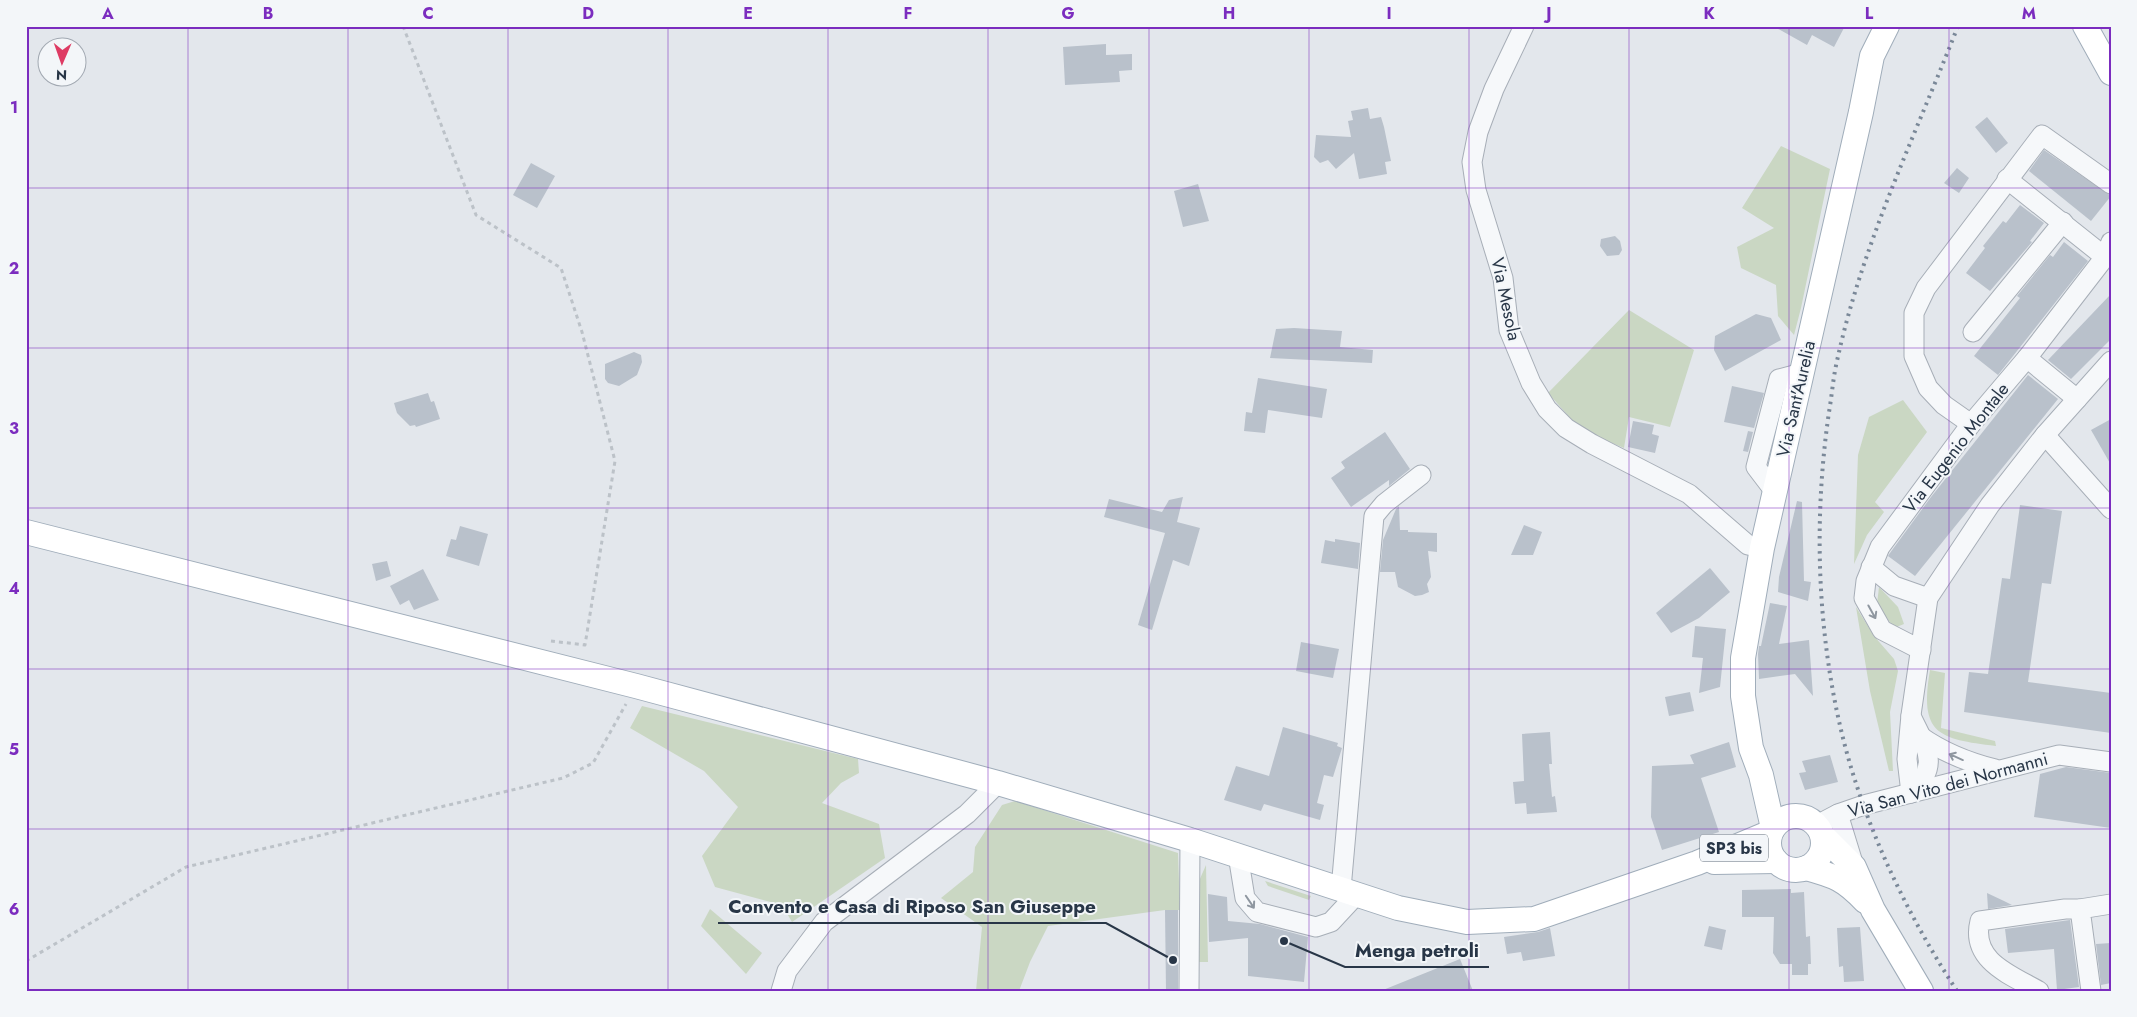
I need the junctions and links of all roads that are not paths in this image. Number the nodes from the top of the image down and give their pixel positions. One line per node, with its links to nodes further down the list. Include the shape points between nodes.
1 (1524, 26): 18 (street, Via Mesola, via 1494,89 1478,132 1472,162 1476,190 1504,278 1509,330 1531,382 1547,409 1566,428 1689,494 1748,545)
2 (1887, 26): 18 (main road, Via Sant'Aurelia, via 1872,56)
3 (2087, 29): 4 (main road)
4 (2111, 73)
5 (2007, 179): 6 (street, via 2042,135); 7 (street); 13 (street, via 1939,268 1914,314 1914,356 1919,372 1944,405)
6 (2111, 184)
7 (2063, 222): 8 (street); 9 (street)
8 (2108, 249): 10 (street, Via Eugenio Montale)
9 (1973, 332)
10 (2027, 358): 12 (street); 13 (street, Via Eugenio Montale)
11 (2111, 361): 12 (street)
12 (2076, 399): 14 (street)
13 (1971, 424): 19 (street, Via Eugenio Montale, via 1880,547)
14 (2045, 435): 16 (street); 20 (street, via 1990,505)
15 (1421, 475): 39 (street, via 1374,516)
16 (2111, 509)
17 (26, 532): 27 (main road, via 636,686)
18 (1762, 548): 26 (main road, Via Sant'Aurelia, via 1743,668 1743,696 1751,748)
19 (1871, 567): 20 (street, via 1894,586); 21 (street, Via Eugenio Montale, one-way to 21, via 1864,598 1882,630)
20 (1928, 598): 21 (street)
21 (1921, 650): 22 (street)
22 (1911, 715): 23 (street); 28 (street, via 1907,759)
23 (1920, 736): 25 (street, one-way to 23, via 1960,760); 28 (street, via 1929,769 1924,781)
24 (2111, 762): 25 (street, Via San Vito dei Normanni, via 2059,755)
25 (1996, 770): 28 (street, Via San Vito dei Normanni)
26 (1761, 775): 30 (main road, via 1779,801); 31 (main road)
27 (998, 783): 33 (main road); 43 (street, via 968,814 824,922 787,972)
28 (1911, 793): 29 (street, Via San Vito dei Normanni)
29 (1838, 814): 32 (street, Via San Vito dei Normanni); 37 (street)
30 (1795, 815): 31 (main road, via 1786,817); 32 (main road, via 1807,818)
31 (1772, 830): 35 (main road, via 1770,850); 36 (main road, SP3 bis)
32 (1820, 830): 37 (main road); 38 (main road, via 1824,842 1820,855)
33 (1190, 840): 34 (main road); 44 (street)
34 (1238, 855): 39 (main road); 39 (street, one-way to 39, via 1245,898 1257,912 1316,927 1330,922)
35 (1776, 861): 36 (main road, SP3 bis); 38 (main road, via 1790,869)
36 (1697, 863): 39 (main road, SP3 bis, via 1534,919 1502,922 1467,922 1398,908)
37 (1854, 867): 42 (main road)
38 (1806, 868): 42 (main road, via 1836,876)
39 (1349, 892)
40 (2111, 904): 41 (street)
41 (2080, 909): 46 (street, via 1980,921 1977,934 1982,952 1999,969); 47 (street)
42 (1873, 910): 45 (main road)
43 (781, 991)
44 (1189, 991)
45 (1921, 991)
46 (2039, 991)
47 (2091, 991)

